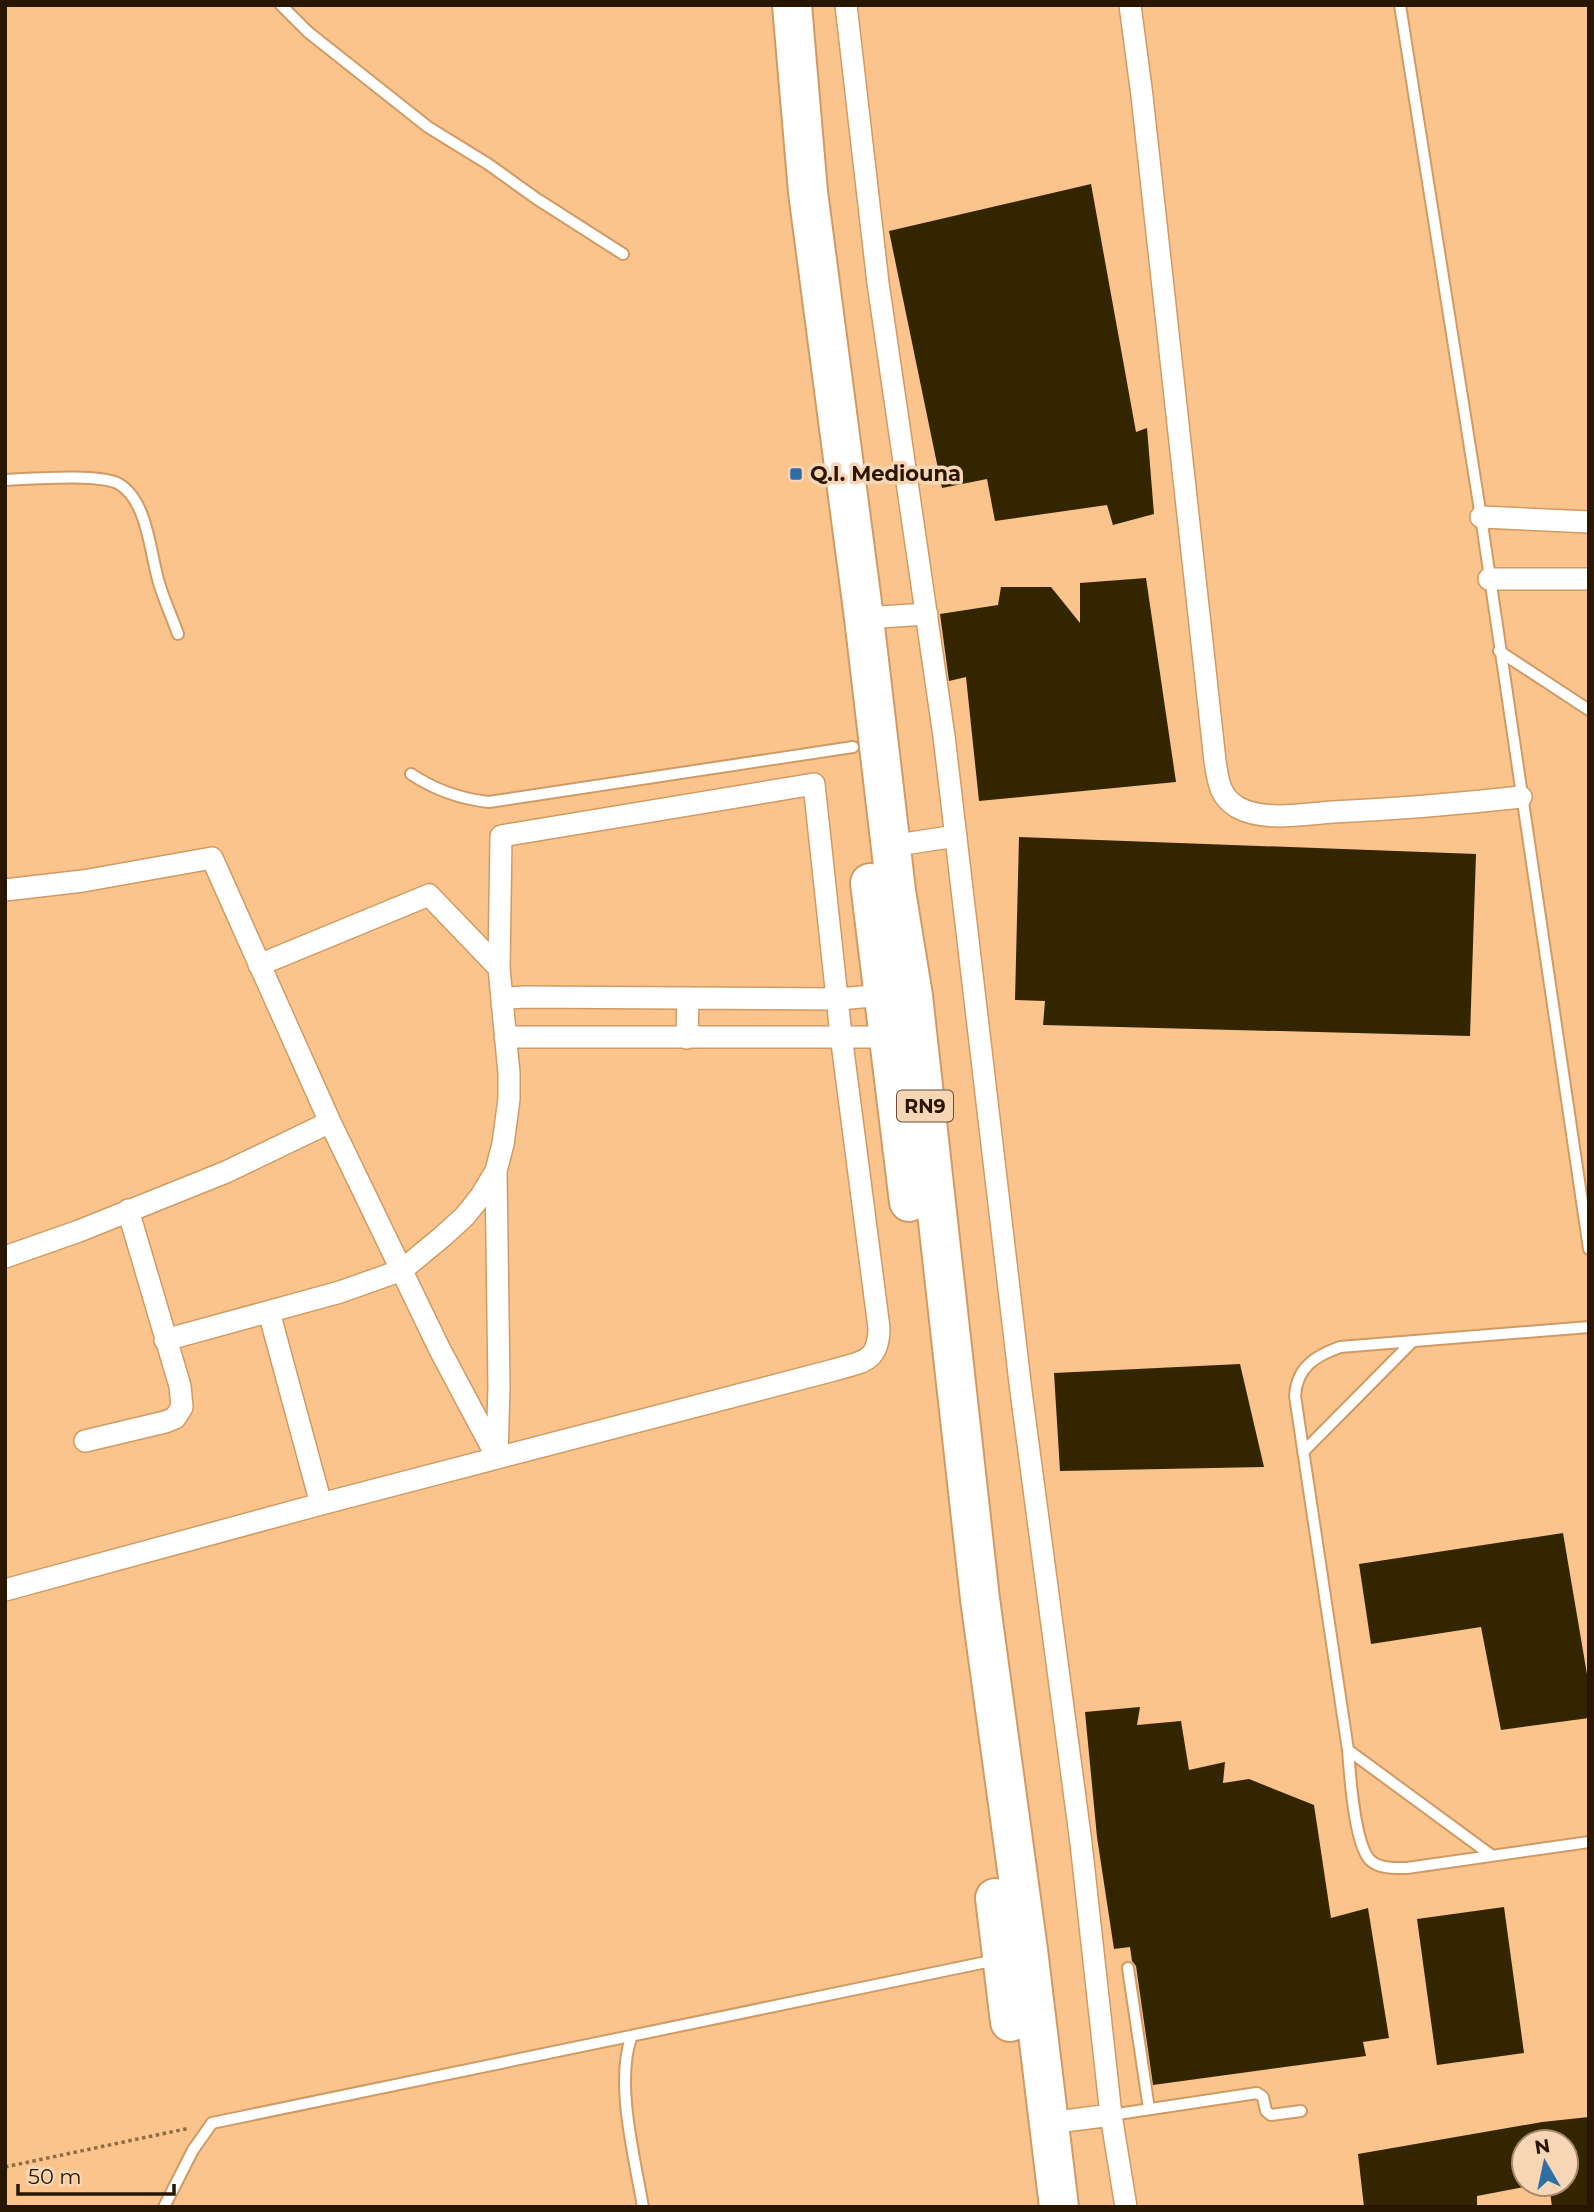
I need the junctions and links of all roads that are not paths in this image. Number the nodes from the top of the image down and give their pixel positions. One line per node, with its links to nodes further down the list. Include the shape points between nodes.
1 (281, 5): 7 (lane, via 308,32 428,127)
2 (766, 5): 18 (highway, RN9)
3 (792, 5): 14 (highway, RN9, via 807,192)
4 (846, 5): 13 (street, via 878,283)
5 (1130, 5): 20 (street, via 1219,786 1235,806 1270,814)
6 (1400, 5): 9 (lane)
7 (623, 254)
8 (5, 480): 15 (lane, via 97,478 126,490 144,523)
9 (1481, 517): 10 (street); 11 (lane)
10 (1589, 522)
11 (1489, 579): 12 (street); 16 (lane)
12 (1589, 579)
13 (927, 614): 14 (street); 21 (street)
14 (864, 618): 22 (highway, RN9)
15 (178, 634)
16 (1499, 650): 17 (lane); 20 (lane)
17 (1589, 710)
18 (853, 747): 19 (lane, via 489,802 435,789); 26 (highway, RN9)
19 (411, 774)
20 (1521, 797): 37 (lane)
21 (956, 836): 22 (street); 57 (street)
22 (891, 846): 58 (highway, RN9, via 915,1009 980,1600)
23 (5, 890): 24 (street, via 212,858)
24 (259, 965): 25 (street, via 429,895); 34 (street)
25 (499, 968): 28 (street, via 502,836 814,784); 29 (street)
26 (884, 995): 28 (street); 32 (highway, RN9)
27 (688, 998): 28 (street); 29 (street, via 524,997 509,998); 33 (street)
28 (839, 999): 30 (street)
29 (502, 1004): 31 (street)
30 (841, 1035): 32 (street); 33 (street); 46 (street, via 879,1328 875,1353 834,1370)
31 (505, 1037): 33 (street); 35 (street, via 509,1099)
32 (889, 1037): 52 (highway, RN9)
33 (687, 1038)
34 (330, 1122): 36 (street, via 226,1172); 39 (street)
35 (496, 1171): 39 (street, via 465,1216); 46 (street)
36 (128, 1210): 38 (street); 42 (street)
37 (1589, 1249)
38 (5, 1256)
39 (402, 1270): 40 (street); 46 (street)
40 (269, 1312): 42 (street); 47 (street)
41 (1589, 1327): 43 (lane)
42 (165, 1340): 44 (street, via 183,1400 179,1414 165,1422)
43 (1412, 1342): 45 (lane); 45 (lane, via 1340,1347 1318,1355 1303,1368 1295,1396)
44 (85, 1441)
45 (1303, 1452): 49 (lane)
46 (497, 1457): 47 (street)
47 (321, 1504): 48 (street)
48 (5, 1590)
49 (1348, 1750): 51 (lane); 51 (lane, via 1357,1824 1369,1859 1382,1866 1407,1868)
50 (1589, 1842): 51 (lane)
51 (1491, 1855)
52 (1002, 1959): 54 (lane); 61 (highway, RN9)
53 (1128, 1968): 55 (lane)
54 (631, 2038): 59 (lane, via 212,2123); 60 (lane, via 625,2076)
55 (1149, 2109): 56 (lane, via 1257,2093 1271,2115); 57 (lane)
56 (1301, 2111)
57 (1111, 2115): 58 (street); 63 (street)
58 (1049, 2123): 62 (highway, RN9)
59 (164, 2207)
60 (643, 2207)
61 (1033, 2207)
62 (1059, 2207)
63 (1126, 2207)

